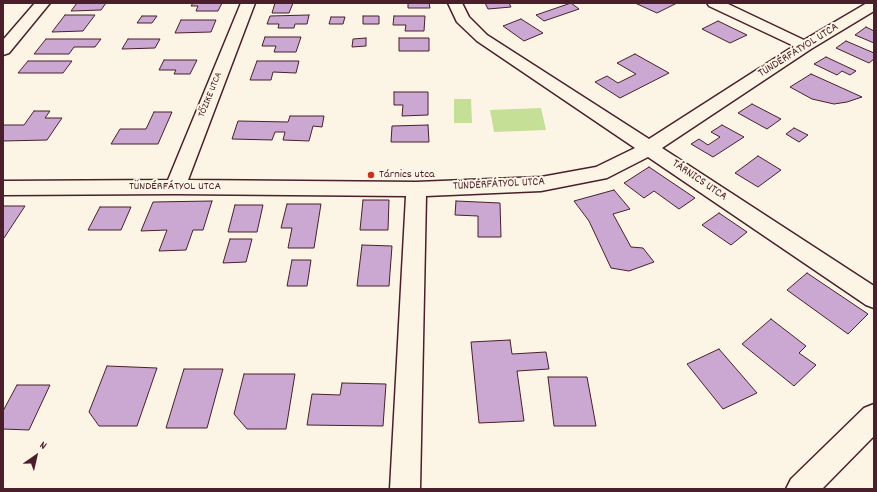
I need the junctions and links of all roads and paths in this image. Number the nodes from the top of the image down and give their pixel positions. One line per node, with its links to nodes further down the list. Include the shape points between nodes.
1 (43, 3): 7 (street)
2 (248, 3): 9 (street, TŐZIKE UTCA)
3 (455, 3): 8 (street, TÁRNICS UTCA, via 462,19 482,38)
4 (714, 3): 6 (street)
5 (874, 5): 6 (street, TÜNDÉRFÁTYOL UTCA)
6 (806, 46): 8 (street, TÜNDÉRFÁTYOL UTCA)
7 (3, 50)
8 (649, 148): 11 (street, TÜNDÉRFÁTYOL UTCA, via 600,173 541,184); 12 (street, TÁRNICS UTCA)
9 (175, 187): 10 (street, TÜNDÉRFÁTYOL UTCA); 11 (street, TÜNDÉRFÁTYOL UTCA)
10 (3, 188)
11 (416, 188): 14 (street)
12 (874, 298)
13 (874, 417): 15 (street)
14 (405, 489)
15 (801, 489)

